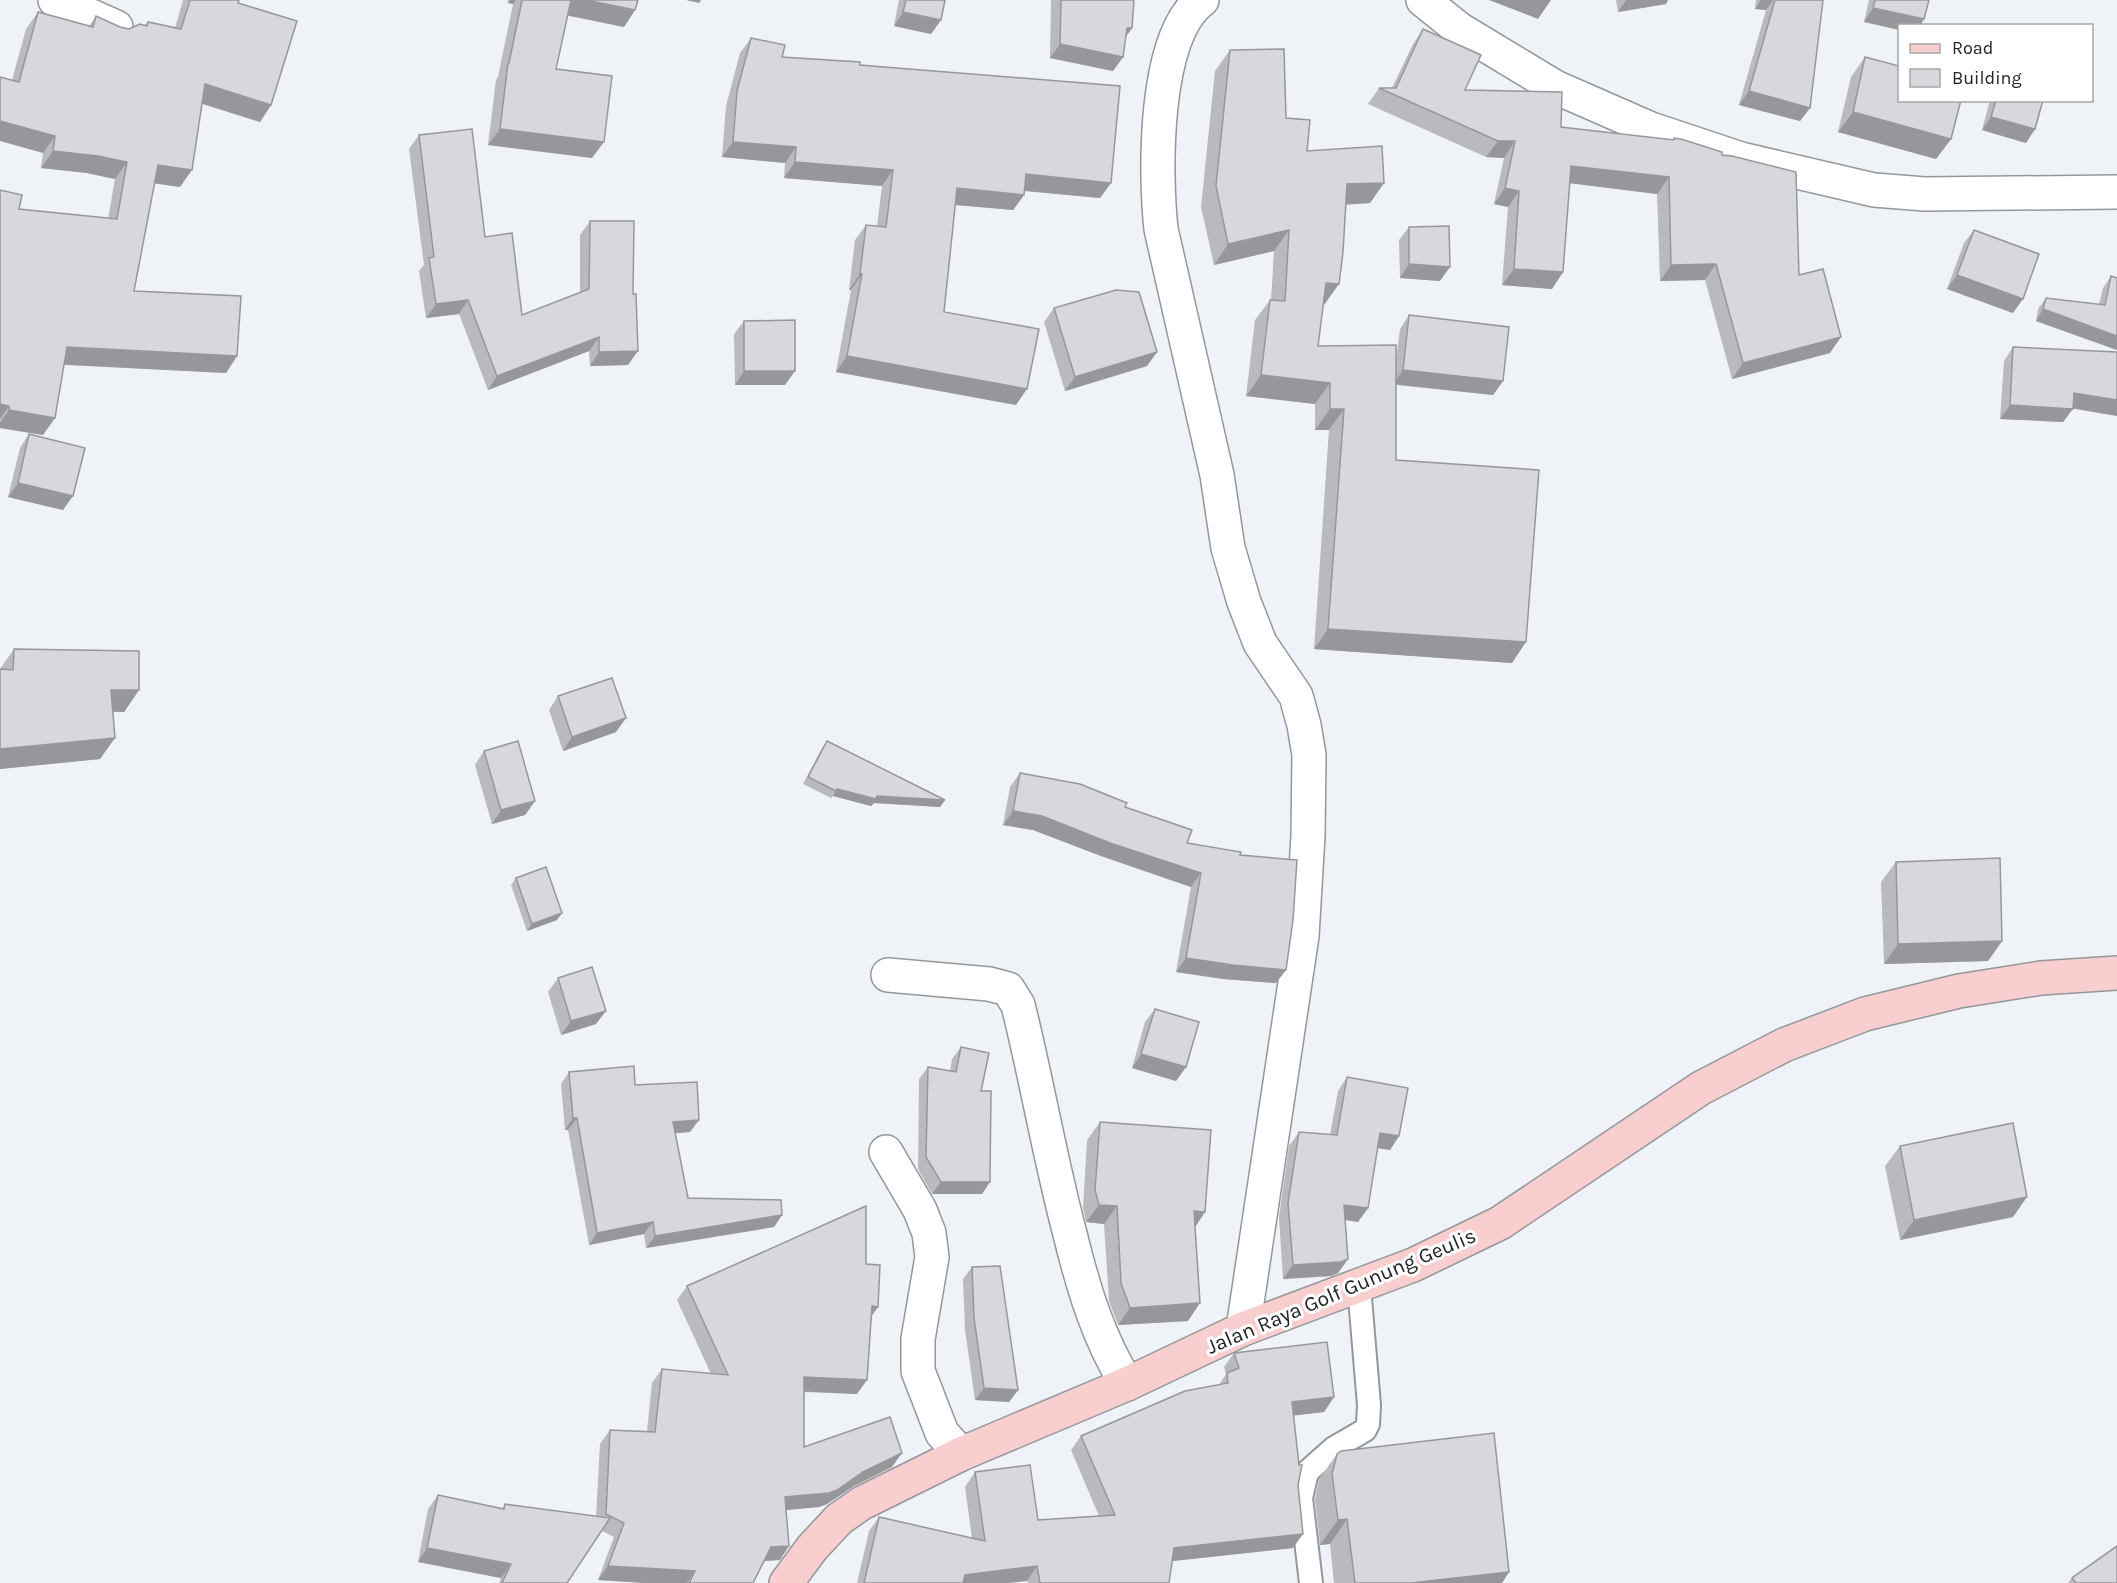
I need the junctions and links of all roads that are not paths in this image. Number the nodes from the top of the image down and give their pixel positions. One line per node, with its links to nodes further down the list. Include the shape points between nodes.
1 (55, 0): 4 (street)
2 (1423, 0): 5 (street, via 1459,29 1555,87 1651,129 1741,159 1875,190 1925,194)
3 (1185, 7): 10 (street, via 1162,94 1157,192 1161,229 1217,475 1228,548 1260,643 1296,696 1309,755 1302,936)
4 (116, 27)
5 (2117, 192)
6 (2117, 973): 9 (main road, Jalan Raya Golf Gunung Geulis, via 2041,978 1959,991 1865,1014 1784,1045 1701,1088 1500,1223)
7 (888, 975): 11 (street, via 989,984 1008,989 1018,1005 1085,1294 1111,1359)
8 (886, 1152): 12 (street, via 929,1233 932,1257 918,1339 918,1371 942,1433)
9 (1359, 1286): 10 (main road, Jalan Raya Golf Gunung Geulis); 14 (lane, via 1368,1424 1307,1472 1301,1498)
10 (1243, 1329): 11 (main road, Jalan Raya Golf Gunung Geulis)
11 (1127, 1384): 12 (main road, Jalan Raya Golf Gunung Geulis)
12 (961, 1454): 13 (main road, Jalan Raya Golf Gunung Geulis, via 862,1503 839,1519)
13 (786, 1583)
14 (1311, 1583)

